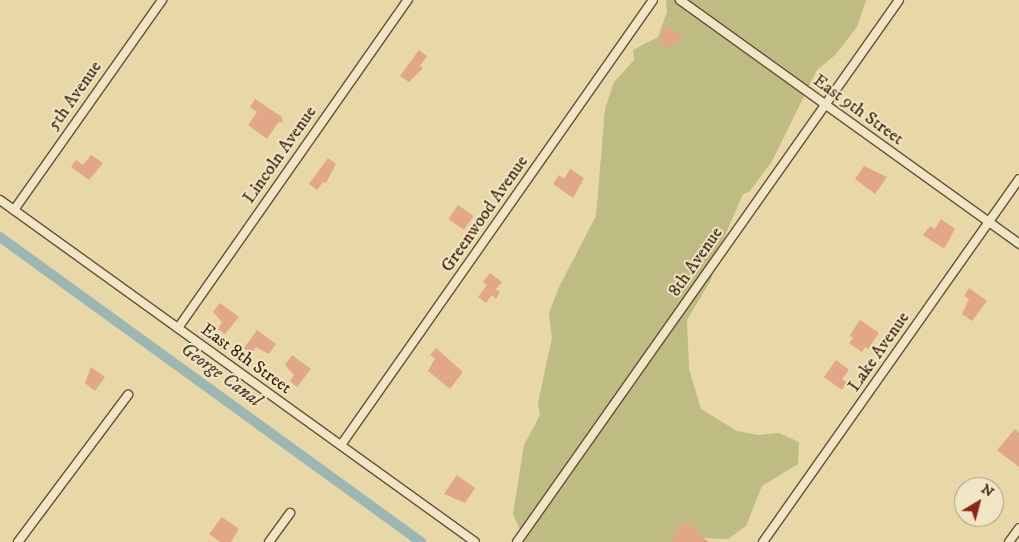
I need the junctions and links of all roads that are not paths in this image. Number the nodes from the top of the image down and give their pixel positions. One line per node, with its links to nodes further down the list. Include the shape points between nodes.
1 (162, 0): 9 (street, 5th Avenue)
2 (408, 0): 12 (street, Lincoln Avenue)
3 (653, 0): 14 (street, Greenwood Avenue)
4 (680, 0): 6 (street, East 9th Street)
5 (899, 0): 6 (street, 8th Avenue)
6 (825, 105): 10 (street, East 9th Street); 20 (street, 8th Avenue)
7 (1019, 179): 10 (street, Lake Avenue)
8 (0, 200): 9 (street, East 8th Street)
9 (14, 210): 12 (street, East 8th Street)
10 (988, 222): 11 (street, East 9th Street); 21 (street, Lake Avenue)
11 (1019, 244)
12 (178, 328): 14 (street, East 8th Street)
13 (128, 395): 17 (street)
14 (341, 445): 19 (street, East 8th Street)
15 (290, 514): 18 (street)
16 (1019, 528): 22 (street)
17 (18, 542)
18 (269, 542)
19 (475, 542)
20 (517, 542)
21 (763, 542)
22 (1009, 542)

